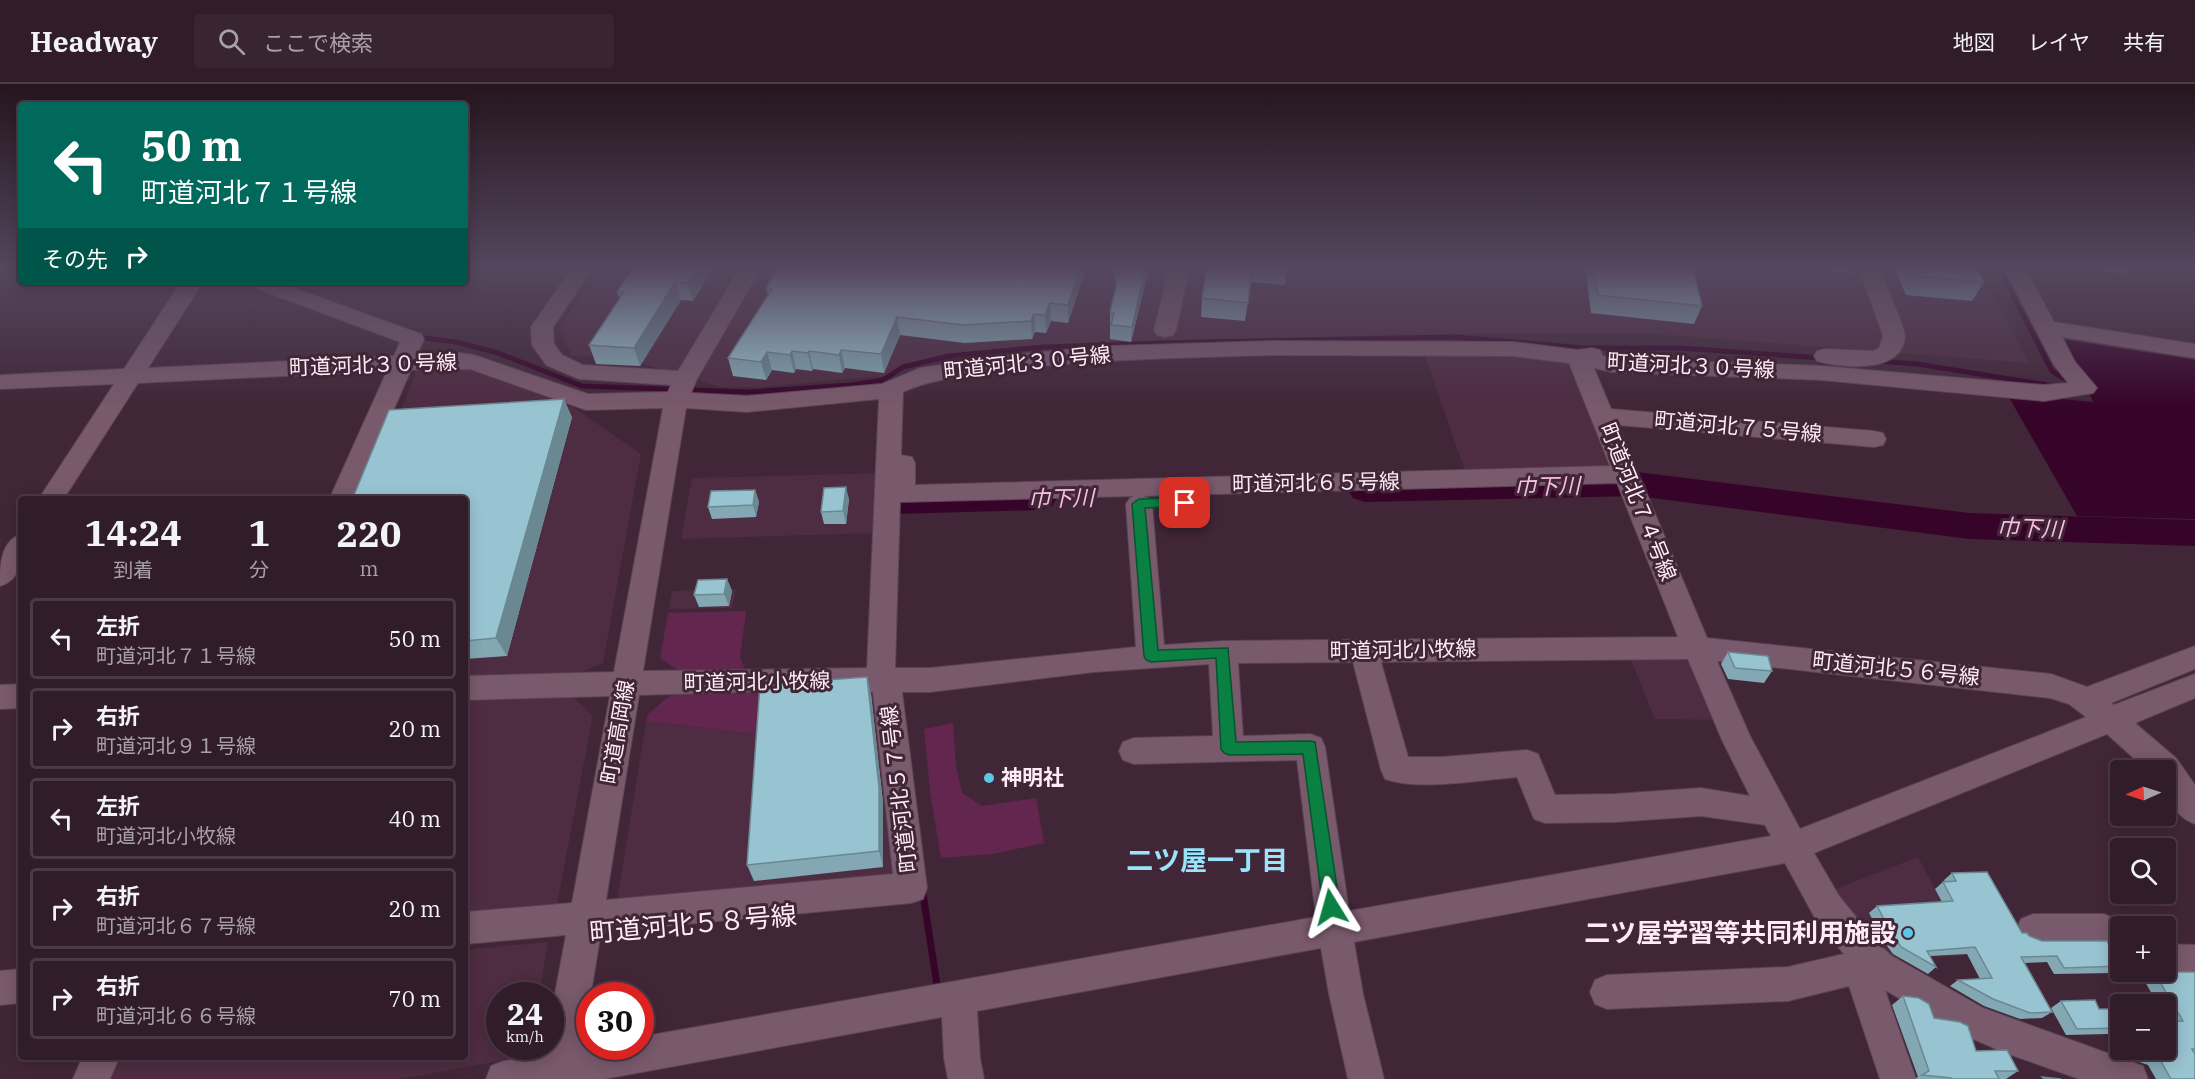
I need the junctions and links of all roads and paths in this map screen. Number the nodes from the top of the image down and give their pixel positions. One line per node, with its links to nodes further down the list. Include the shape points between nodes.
1 (171, 314): 13 (street)
2 (346, 314): 12 (street, via 413,339)
3 (551, 314): 16 (street, via 542,327 543,345 554,360 579,372)
4 (724, 314): 16 (street)
5 (1169, 314): 9 (street)
6 (1886, 314): 11 (street, via 1894,336 1889,352 1876,358 1698,353)
7 (2039, 314): 8 (street)
8 (2046, 328): 10 (street); 11 (street, 町道河北３０号線, via 2065,365 2085,388 2044,393 1821,373 1611,364)
9 (1165, 330)
10 (2195, 351)
11 (1578, 357): 15 (street, 町道河北３０号線, via 1513,349 1208,349 1018,361 920,375); 17 (street, 町道河北７４号線)
12 (408, 363): 13 (street, 町道河北３０号線); 16 (street, 町道河北３０号線, via 474,362 586,402); 21 (street); 22 (street)
13 (130, 376): 14 (street, 町道河北３０号線); 20 (street)
14 (0, 382)
15 (898, 386): 16 (street, 町道河北３０号線, via 747,404); 19 (street, 町道河北６５号線, via 902,494); 24 (street, 町道河北５７号線, via 889,494)
16 (681, 389): 33 (street, 町道高岡線)
17 (1602, 416): 18 (street, 町道河北７５号線); 19 (street, 町道河北７４号線)
18 (1874, 439)
19 (1630, 484): 23 (street, via 1577,492); 27 (street, 町道河北７４号線)
20 (53, 496)
21 (343, 496)
22 (358, 496)
23 (1139, 504): 24 (street); 30 (street)
24 (893, 511): 32 (street, 町道河北５７号線, via 881,671)
25 (18, 549): 26 (street)
26 (0, 576)
27 (1697, 648): 28 (street, 町道河北小牧線); 38 (street, 町道河北５６号線, via 2051,686); 42 (street, via 1737,740)
28 (1364, 651): 29 (street, 町道河北小牧線); 42 (street, via 1396,770 1527,763 1545,809 1701,802)
29 (1223, 652): 30 (street, 町道河北小牧線); 39 (street)
30 (1151, 656): 32 (street, 町道河北小牧線, via 930,680)
31 (2195, 657): 38 (street, via 2094,698)
32 (884, 681): 33 (street, 町道河北小牧線, via 744,680); 45 (street, 町道河北５７号線, via 910,888)
33 (627, 685): 35 (street, 町道河北小牧線); 45 (street, 町道高岡線)
34 (2195, 686): 38 (street)
35 (468, 688)
36 (18, 696): 37 (street)
37 (0, 697)
38 (2098, 709): 41 (street, 町道河北５６号線, via 2165,767); 43 (street)
39 (1229, 749): 40 (street); 47 (street, via 1310,747)
40 (1134, 751)
41 (2195, 810)
42 (1775, 813): 43 (street)
43 (1793, 847): 47 (street); 53 (street)
44 (921, 903): 45 (street, 町道河北５８号線)
45 (585, 926): 46 (street, 町道河北５７号線); 50 (street, 町道河北５８号線); 62 (street, 町道高岡線)
46 (468, 928)
47 (1335, 930): 59 (street); 65 (street)
48 (2032, 930): 49 (street)
49 (2110, 933)
50 (468, 945)
51 (2176, 960): 52 (street)
52 (2195, 961)
53 (1863, 962): 58 (street, via 1788,984); 66 (street); 67 (street, via 1970,1020)
54 (18, 969): 55 (street)
55 (0, 971)
56 (18, 986): 57 (street)
57 (0, 988)
58 (1607, 992)
59 (959, 998): 61 (street); 62 (street)
60 (99, 1060): 63 (street)
61 (964, 1068)
62 (559, 1074): 64 (street)
63 (91, 1079)
64 (504, 1079)
65 (1366, 1079)
66 (1898, 1079)
67 (2130, 1079)

